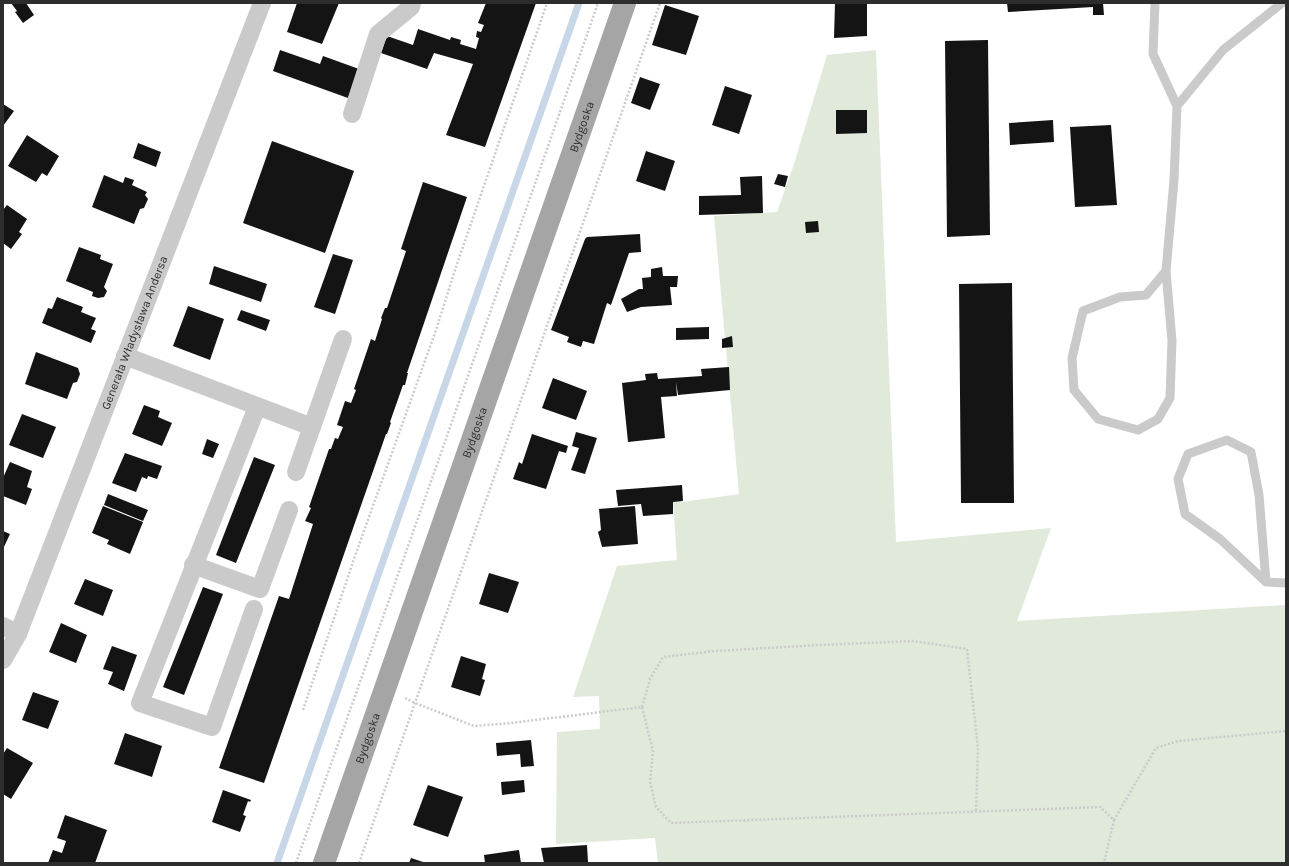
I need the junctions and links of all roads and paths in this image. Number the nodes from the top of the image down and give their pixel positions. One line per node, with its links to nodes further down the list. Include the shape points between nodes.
1 (262, 3): 13 (street, Generała Władysława Andersa)
2 (412, 3): 10 (street, via 378,34)
3 (548, 3): 27 (path)
4 (598, 3): 31 (path)
5 (625, 3): 24 (main road, Bydgoska)
6 (660, 3): 25 (path)
7 (1155, 3): 9 (lane, via 1153,54)
8 (1282, 3): 9 (lane, via 1222,50)
9 (1177, 106): 11 (lane)
10 (352, 114)
11 (1166, 271): 11 (lane, via 1146,295 1120,297 1083,312 1072,358 1074,390 1098,419 1138,430 1158,419 1170,398 1172,341)
12 (344, 339): 15 (street)
13 (125, 356): 14 (street); 22 (street, Generała Władysława Andersa)
14 (257, 407): 15 (street); 18 (street)
15 (312, 427): 16 (street)
16 (296, 472)
17 (289, 510): 18 (street, via 260,589)
18 (194, 565): 21 (street, via 140,703 212,727)
19 (1266, 582): 19 (lane, via 1259,495 1251,452 1227,440 1188,454 1178,479 1185,514 1220,539); 20 (lane)
20 (1286, 583)
21 (254, 609)
22 (10, 630): 23 (street, Generała Władysława Andersa)
23 (3, 660)
24 (385, 687): 25 (path); 32 (main road, Bydgoska)
25 (415, 703): 26 (path, via 474,726); 33 (path)
26 (642, 708): 29 (path, via 653,751 651,788 656,807 671,823); 29 (path, via 650,679 663,657 723,651 913,641 967,649 978,748)
27 (303, 710)
28 (1286, 732): 30 (path, via 1178,741 1156,748)
29 (976, 812): 30 (path, via 1100,807)
30 (1114, 820): 34 (path)
31 (296, 863)
32 (324, 863)
33 (358, 863)
34 (1104, 863)

